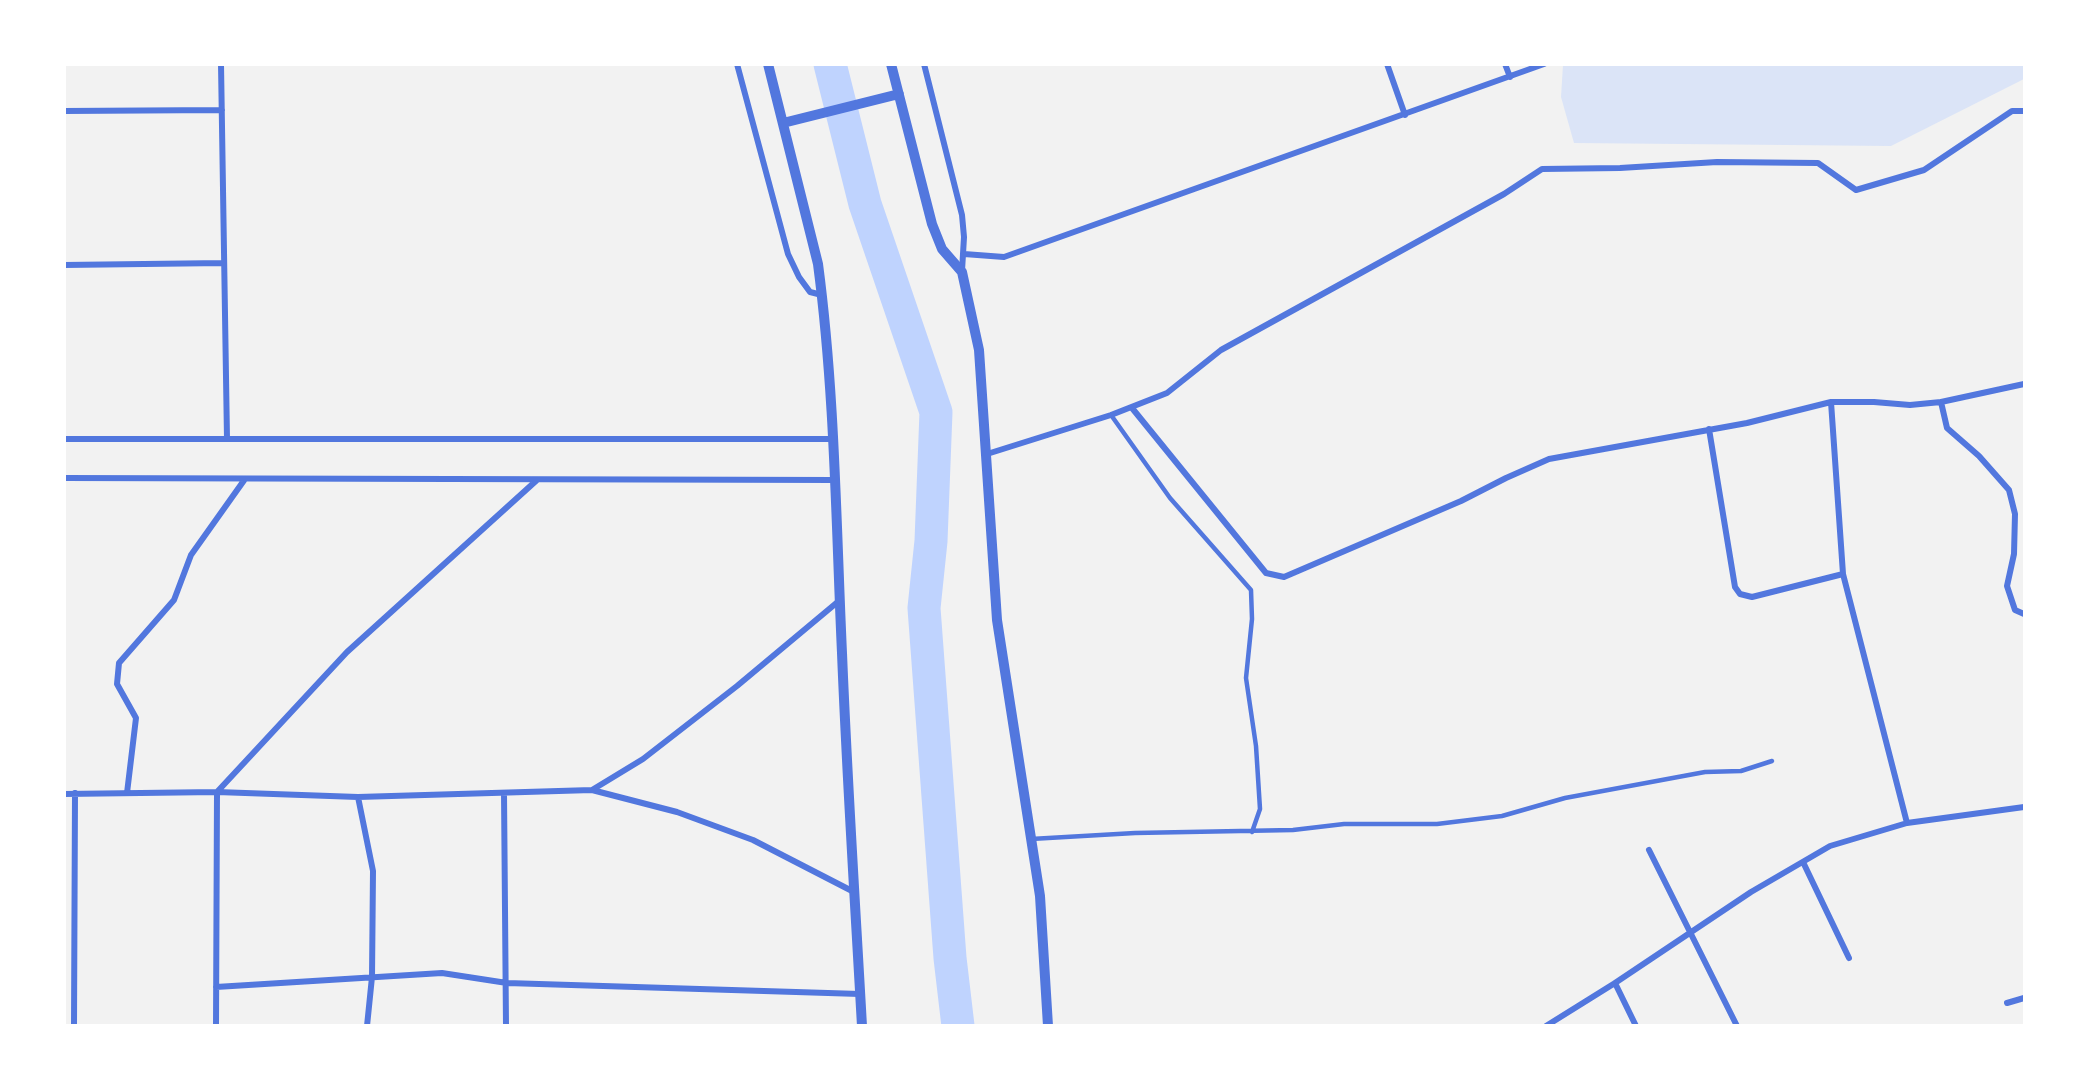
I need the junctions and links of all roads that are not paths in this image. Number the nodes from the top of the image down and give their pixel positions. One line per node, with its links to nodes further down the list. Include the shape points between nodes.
1 (221, 64): 11 (street)
2 (737, 64): 20 (street, via 788,254 810,292)
3 (768, 64): 15 (street)
4 (891, 64): 10 (street)
5 (924, 64): 16 (street, via 958,194)
6 (1387, 64): 14 (street)
7 (1505, 64): 9 (street)
8 (1544, 64): 9 (street)
9 (1510, 77): 14 (street)
10 (899, 94): 15 (street); 19 (street, via 934,231 942,249)
11 (222, 110): 12 (street); 17 (street)
12 (64, 111)
13 (2025, 111): 24 (street, via 2012,111 1924,170 1856,190 1818,163 1717,162 1542,169 1504,194 1221,350 1167,393)
14 (1405, 115): 16 (street, via 1004,257)
15 (783, 123): 20 (street, via 818,264)
16 (964, 254): 19 (street)
17 (224, 263): 18 (street); 28 (street)
18 (64, 265)
19 (962, 272): 30 (street, via 979,350)
20 (822, 296): 29 (street)
21 (2025, 384): 23 (street)
22 (1831, 402): 23 (street); 26 (street); 35 (street)
23 (1941, 402): 37 (street, via 1947,428 2009,490 2015,514 2014,554 2007,586 2015,610)
24 (1132, 408): 25 (street); 26 (street, via 1266,573 1284,577 1549,459)
25 (1111, 415): 30 (street); 48 (lane, via 1170,498 1251,590 1246,678 1260,808)
26 (1709, 429): 35 (street, via 1735,587 1740,594 1752,597)
27 (64, 439): 28 (street)
28 (227, 439): 29 (street)
29 (833, 439): 34 (street)
30 (987, 454): 49 (street, via 998,620)
31 (64, 478): 32 (street)
32 (244, 479): 33 (street); 42 (street, via 191,555 174,600 119,663 117,684 136,718)
33 (537, 480): 34 (street); 40 (street, via 347,652)
34 (835, 480): 36 (street)
35 (1843, 574): 47 (street)
36 (840, 600): 39 (street, via 644,759); 52 (street)
37 (2025, 615)
38 (1772, 762): 48 (lane, via 1741,771 1705,772 1565,798 1503,816 1437,824 1344,824)
39 (592, 790): 43 (street); 52 (street, via 677,812 753,840)
40 (217, 792): 42 (street); 45 (street); 60 (street)
41 (75, 793): 42 (street); 44 (street); 54 (street)
42 (127, 793)
43 (504, 793): 45 (street); 58 (street)
44 (64, 794)
45 (358, 797): 57 (street, via 374,871)
46 (2025, 807): 47 (street)
47 (1907, 824): 51 (street, via 1830,846)
48 (1252, 832): 49 (lane)
49 (1031, 839): 69 (street, via 1040,896)
50 (1649, 850): 55 (street)
51 (1803, 862): 55 (street); 56 (street)
52 (854, 892): 61 (street)
53 (64, 918): 54 (street)
54 (74, 918): 64 (street)
55 (1690, 934): 59 (street); 72 (street)
56 (1849, 958)
57 (372, 977): 58 (street, via 442,973); 60 (street); 66 (street)
58 (507, 983): 61 (street); 67 (street)
59 (1615, 983): 70 (street); 71 (street)
60 (216, 987): 65 (street)
61 (860, 994): 68 (street)
62 (2025, 998): 63 (street)
63 (2007, 1004)
64 (74, 1026)
65 (216, 1026)
66 (367, 1026)
67 (506, 1026)
68 (862, 1026)
69 (1048, 1026)
70 (1546, 1026)
71 (1636, 1026)
72 (1737, 1026)

